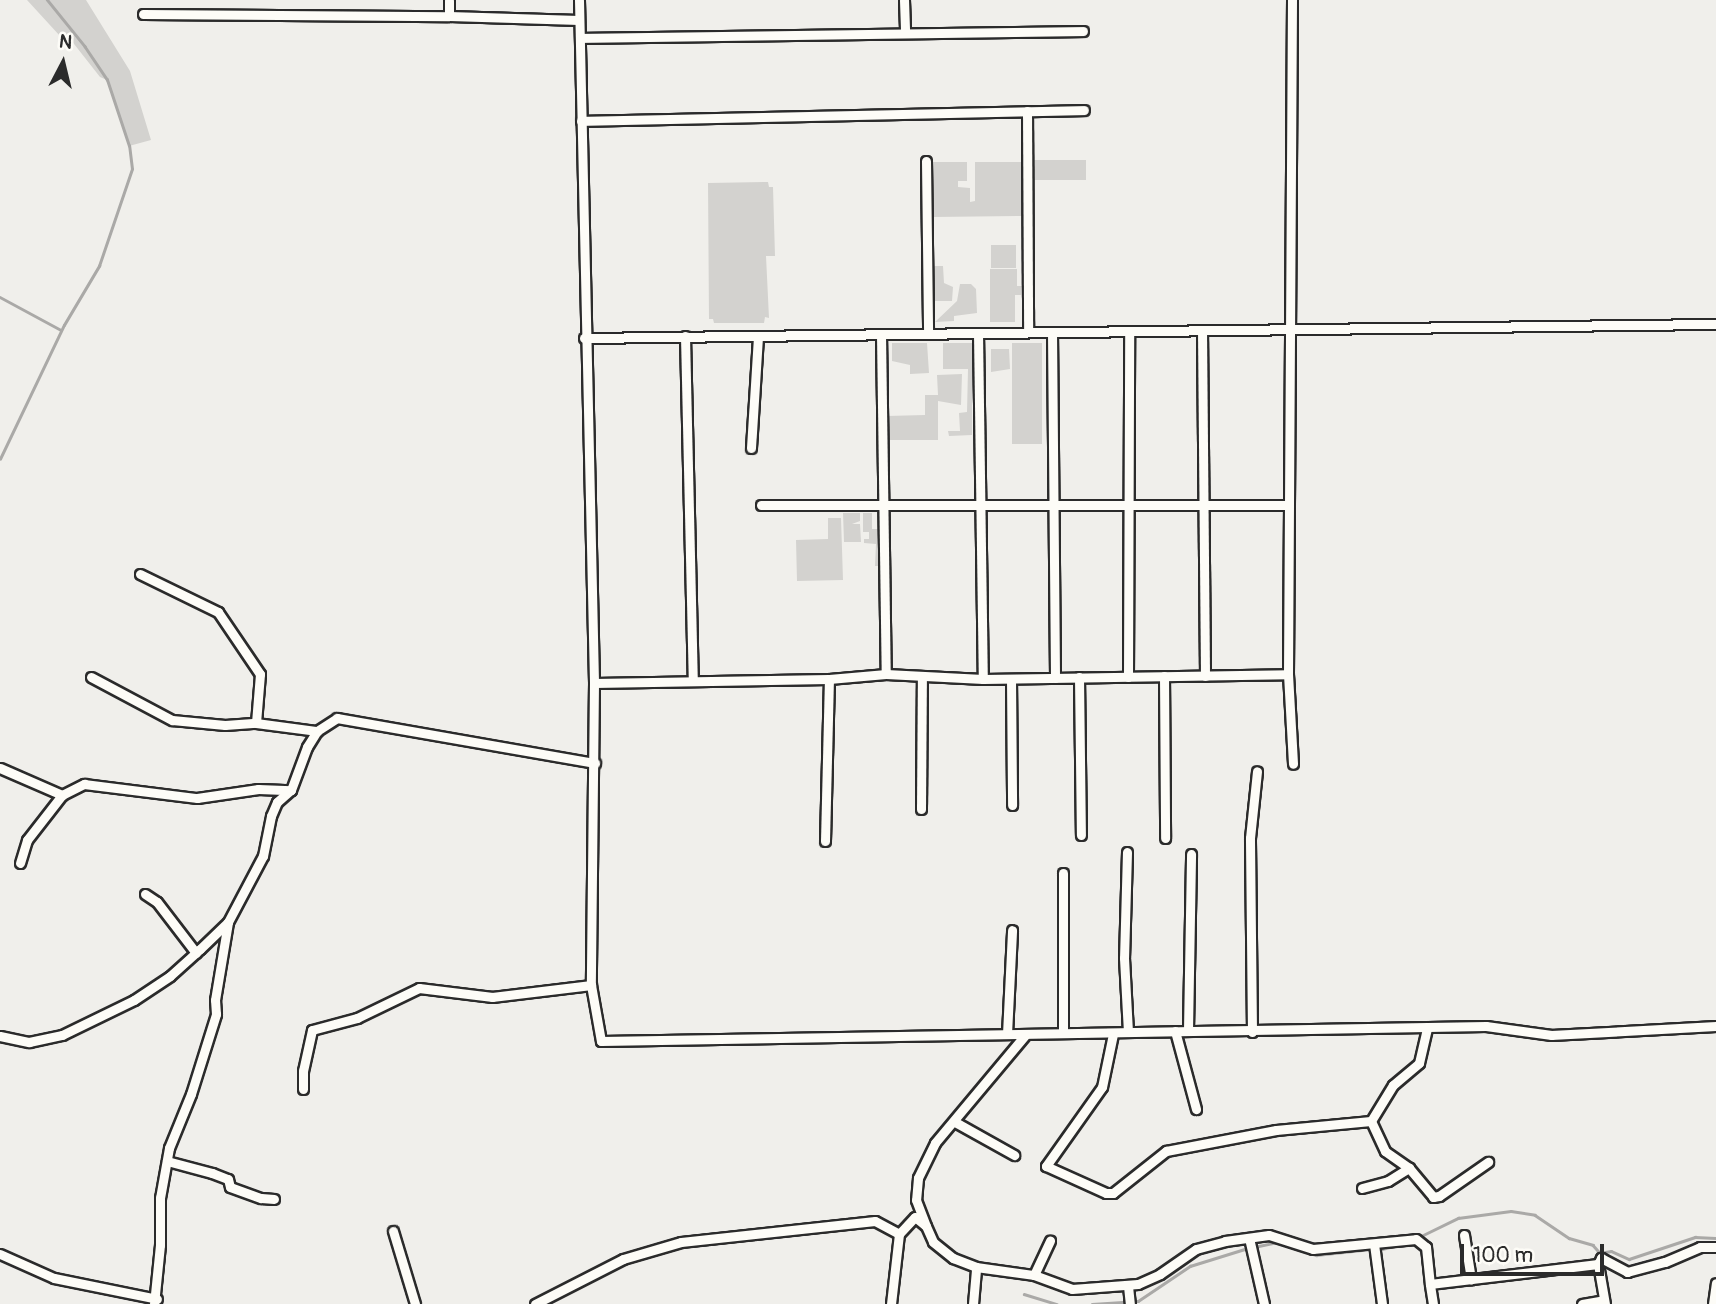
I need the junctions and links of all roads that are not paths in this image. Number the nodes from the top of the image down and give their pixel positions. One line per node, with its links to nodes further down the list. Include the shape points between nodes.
1 (449, 0): 6 (street)
2 (579, 0): 7 (street)
3 (904, 0): 9 (street)
4 (1292, 0): 16 (street)
5 (143, 14): 6 (street)
6 (449, 16): 7 (street)
7 (579, 20): 10 (street)
8 (1083, 31): 9 (street)
9 (905, 33): 10 (street)
10 (580, 38): 13 (street)
11 (1084, 110): 12 (street)
12 (1027, 111): 13 (street); 19 (street)
13 (581, 121): 26 (street)
14 (926, 161): 23 (street)
15 (1716, 324): 16 (street)
16 (1292, 329): 17 (street); 34 (street, via 1288,345)
17 (1202, 330): 18 (street); 33 (street)
18 (1129, 331): 20 (street); 32 (street)
19 (1028, 332): 20 (street); 21 (street)
20 (1052, 332): 31 (street)
21 (978, 333): 23 (street); 30 (street)
22 (881, 334): 23 (street); 25 (street); 29 (street)
23 (928, 334)
24 (685, 336): 25 (street); 26 (street); 48 (street)
25 (758, 337): 27 (street)
26 (584, 338): 49 (street)
27 (751, 448)
28 (761, 505): 29 (street)
29 (883, 505): 30 (street); 36 (street)
30 (980, 505): 31 (street); 46 (street)
31 (1053, 505): 32 (street); 44 (street)
32 (1129, 505): 33 (street); 42 (street)
33 (1203, 505): 34 (street); 39 (street)
34 (1288, 505): 37 (street)
35 (140, 574): 50 (street, via 218,612 261,674)
36 (886, 674): 43 (street); 45 (street)
37 (1288, 674): 39 (street); 53 (street)
38 (1164, 676): 39 (street); 42 (street); 61 (street)
39 (1205, 676)
40 (91, 677): 50 (street, via 172,720)
41 (1079, 677): 42 (street); 44 (street); 60 (street)
42 (1128, 677)
43 (922, 678): 46 (street); 59 (street)
44 (1055, 678): 47 (street)
45 (829, 679): 48 (street); 62 (street)
46 (983, 679): 47 (street)
47 (1011, 679): 58 (street)
48 (693, 681): 49 (street)
49 (594, 683): 52 (street)
50 (256, 723): 51 (street)
51 (317, 732): 52 (street, via 337,718); 56 (street)
52 (595, 763): 71 (street)
53 (1293, 764)
54 (0, 768): 57 (street)
55 (1257, 771): 77 (street, via 1250,838)
56 (291, 790): 57 (street, via 258,789 197,798 84,784); 68 (street, via 277,802 263,856)
57 (62, 795): 65 (street, via 27,840)
58 (1012, 805)
59 (921, 809)
60 (1081, 835)
61 (1164, 838)
62 (825, 841)
63 (1127, 852): 75 (street, via 1124,958)
64 (1191, 854): 74 (street)
65 (20, 863)
66 (1063, 873): 78 (street)
67 (145, 894): 70 (street, via 157,902)
68 (228, 922): 70 (street); 88 (street, via 216,1014)
69 (1012, 930): 79 (street)
70 (196, 953): 82 (street, via 134,1000 62,1035 29,1042)
71 (591, 985): 79 (street, via 601,1041); 83 (street, via 492,996 419,988 357,1018 312,1030)
72 (1716, 1026): 73 (street, via 1550,1035 1486,1027)
73 (1427, 1027): 77 (street); 85 (street, via 1419,1063 1393,1085)
74 (1188, 1030): 76 (street); 77 (street)
75 (1128, 1031): 76 (street); 81 (street)
76 (1175, 1031): 84 (street)
77 (1252, 1032)
78 (1063, 1033): 80 (street); 81 (street)
79 (1007, 1034): 80 (street)
80 (1026, 1034): 86 (street)
81 (1113, 1034): 85 (street, via 1102,1087 1046,1166 1106,1194 1166,1151 1276,1130)
82 (0, 1036)
83 (303, 1089)
84 (1196, 1109)
85 (1371, 1121): 90 (street, via 1385,1151)
86 (954, 1122): 87 (street); 93 (street, via 935,1143 918,1178 916,1200)
87 (1014, 1155)
88 (167, 1161): 92 (street, via 228,1179 230,1187 261,1199); 109 (street, via 160,1198)
89 (1488, 1161): 90 (street, via 1433,1197)
90 (1409, 1168): 91 (street, via 1388,1181)
91 (1362, 1188)
92 (274, 1199)
93 (926, 1226): 95 (street, via 915,1217); 103 (street, via 933,1242 953,1258)
94 (393, 1231): 111 (street)
95 (899, 1234): 112 (street, via 875,1221 681,1242 623,1259); 113 (street)
96 (1464, 1235): 105 (street)
97 (1249, 1238): 99 (street, via 1269,1235 1312,1249); 108 (street, via 1196,1249 1160,1274); 116 (street)
98 (1050, 1240): 104 (street)
99 (1374, 1244): 107 (street, via 1422,1240); 117 (street)
100 (1716, 1247): 102 (street, via 1700,1247 1627,1272 1601,1258)
101 (0, 1254): 109 (street, via 54,1278)
102 (1598, 1265): 105 (street); 110 (street)
103 (976, 1267): 104 (street); 114 (street)
104 (1034, 1275): 108 (street, via 1072,1289)
105 (1471, 1279): 107 (street)
106 (1716, 1283): 120 (street)
107 (1430, 1284): 118 (street)
108 (1128, 1286): 115 (street)
109 (155, 1302)
110 (1605, 1302): 119 (street)
111 (415, 1304)
112 (535, 1304)
113 (891, 1304)
114 (973, 1304)
115 (1130, 1304)
116 (1264, 1304)
117 (1382, 1304)
118 (1433, 1304)
119 (1582, 1304)
120 (1713, 1304)

